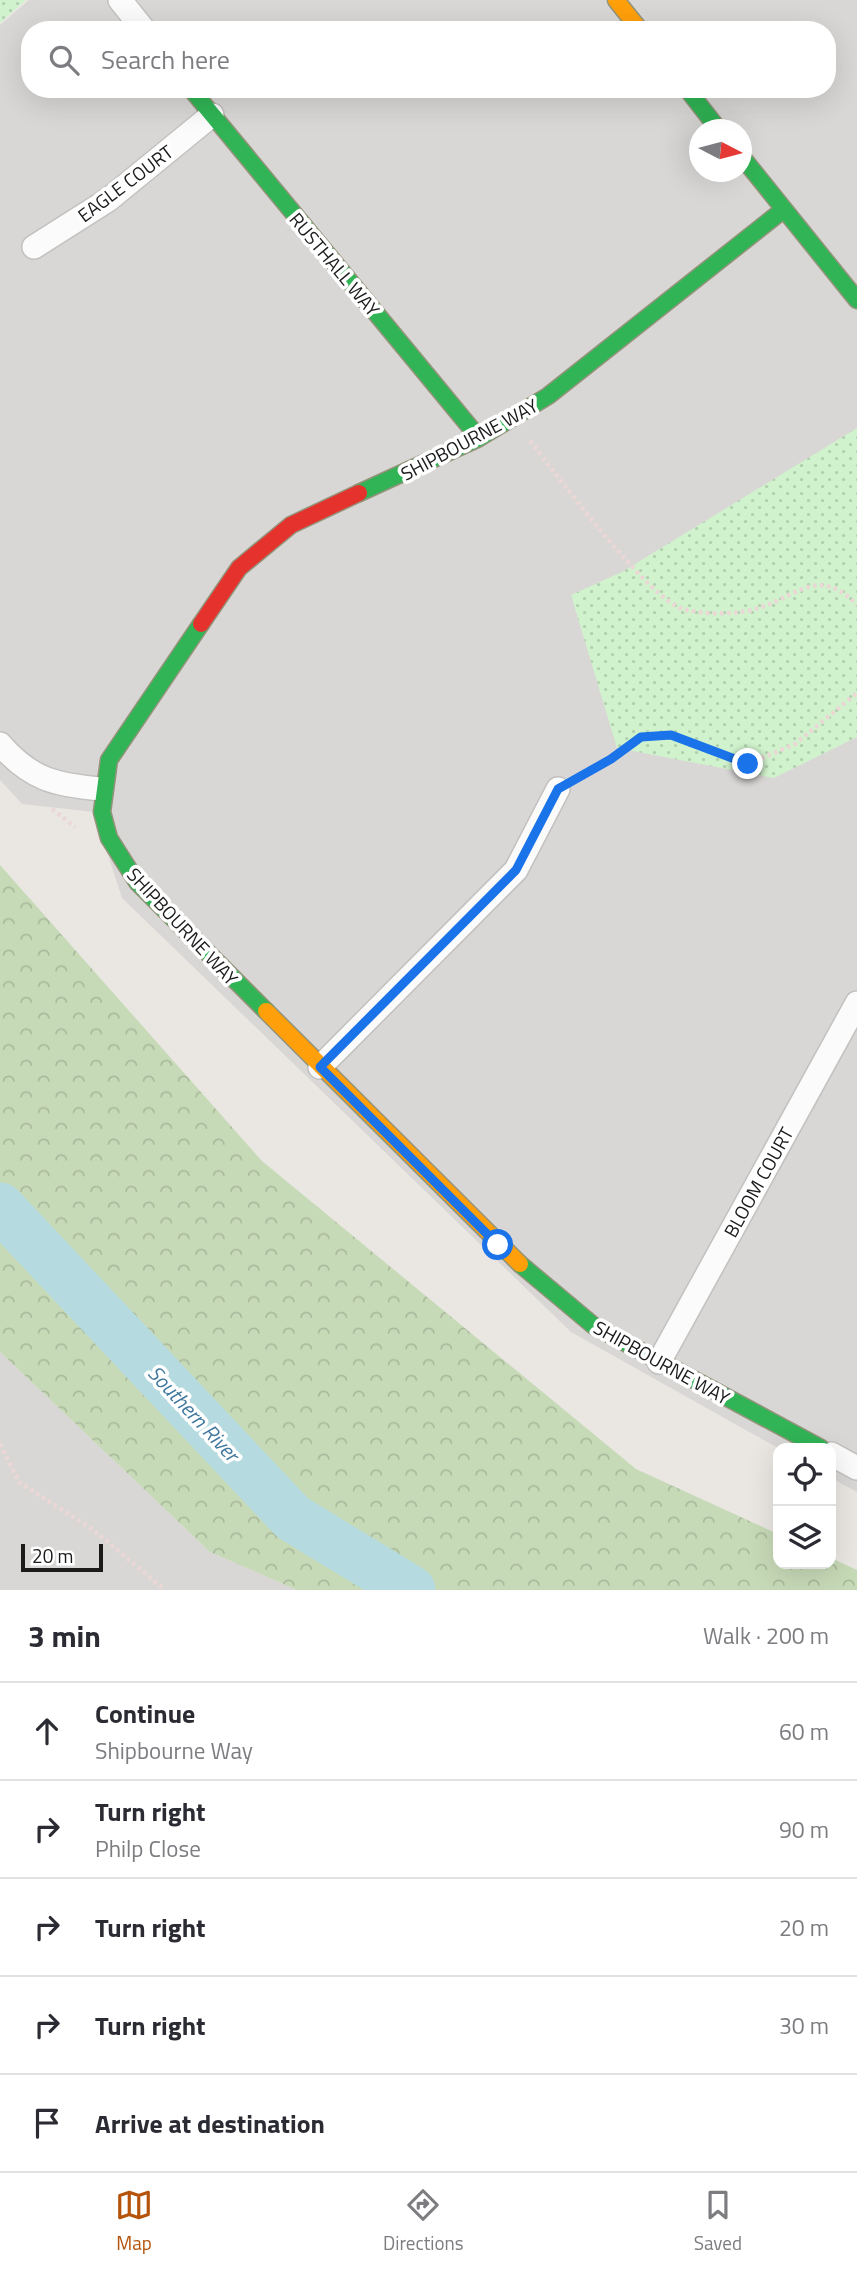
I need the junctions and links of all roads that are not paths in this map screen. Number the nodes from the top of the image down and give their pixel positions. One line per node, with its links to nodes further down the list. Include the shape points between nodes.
1 (120, 0): 3 (street)
2 (616, 0): 4 (street)
3 (137, 21)
4 (633, 21)
5 (198, 98): 7 (street, RUSTHALL WAY)
6 (694, 98): 8 (street)
7 (212, 115): 11 (street, EAGLE COURT, via 108,200); 13 (street, RUSTHALL WAY)
8 (710, 119)
9 (752, 171): 10 (street)
10 (783, 209): 12 (street); 13 (street, SHIPBOURNE WAY, via 548,396)
11 (34, 247)
12 (857, 300)
13 (479, 438): 15 (street, SHIPBOURNE WAY, via 291,525 239,568 125,734 109,760)
14 (0, 744): 15 (street, via 32,774 54,783)
15 (102, 789): 18 (street, SHIPBOURNE WAY, via 101,816 107,833 137,883)
16 (558, 789): 18 (street, via 516,870)
17 (857, 1003): 19 (street, BLOOM COURT)
18 (320, 1067): 19 (street, SHIPBOURNE WAY, via 498,1245 594,1326)
19 (659, 1362): 20 (street, SHIPBOURNE WAY)
20 (812, 1443)
21 (836, 1457): 22 (street)
22 (857, 1468)

